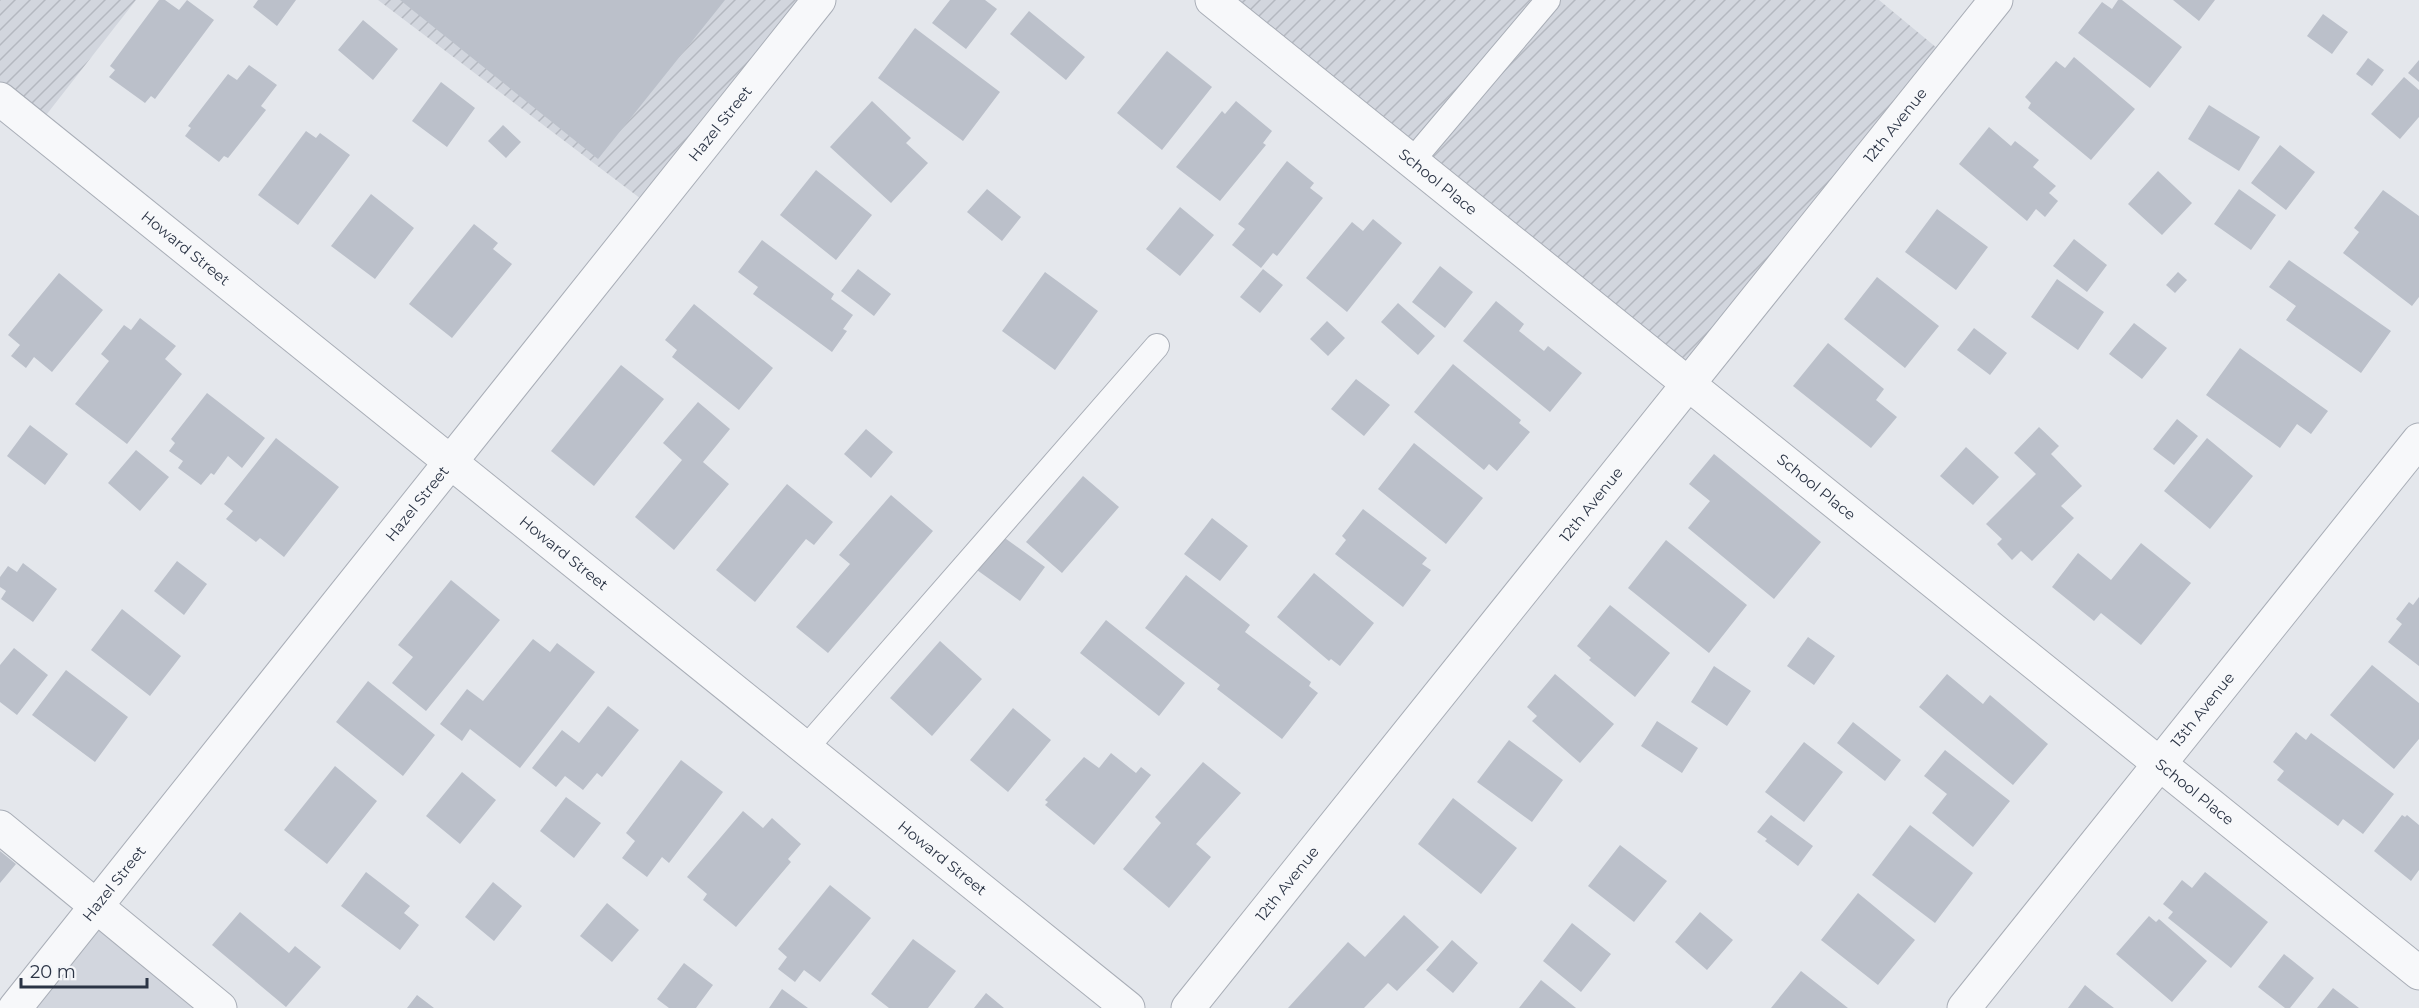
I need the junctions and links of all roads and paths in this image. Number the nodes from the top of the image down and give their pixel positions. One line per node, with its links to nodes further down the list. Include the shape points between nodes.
1 (819, 0): 10 (street, Hazel Street)
2 (1212, 0): 6 (street, School Place)
3 (1548, 0): 6 (lane)
4 (1996, 0): 8 (street, 12th Avenue)
5 (0, 99): 10 (street, Howard Street)
6 (1412, 161): 8 (street, School Place)
7 (1157, 346): 11 (lane)
8 (1688, 384): 12 (street, School Place); 19 (street, 12th Avenue)
9 (2419, 440): 12 (street, 13th Avenue)
10 (450, 461): 11 (street, Howard Street); 14 (street, Hazel Street)
11 (806, 748): 18 (street, Howard Street)
12 (2160, 764): 15 (street, School Place); 20 (street, 13th Avenue)
13 (0, 827): 14 (street)
14 (97, 906): 16 (street, Hazel Street); 17 (street)
15 (2419, 973)
16 (15, 1008)
17 (220, 1008)
18 (1128, 1008)
19 (1188, 1008)
20 (1964, 1008)

